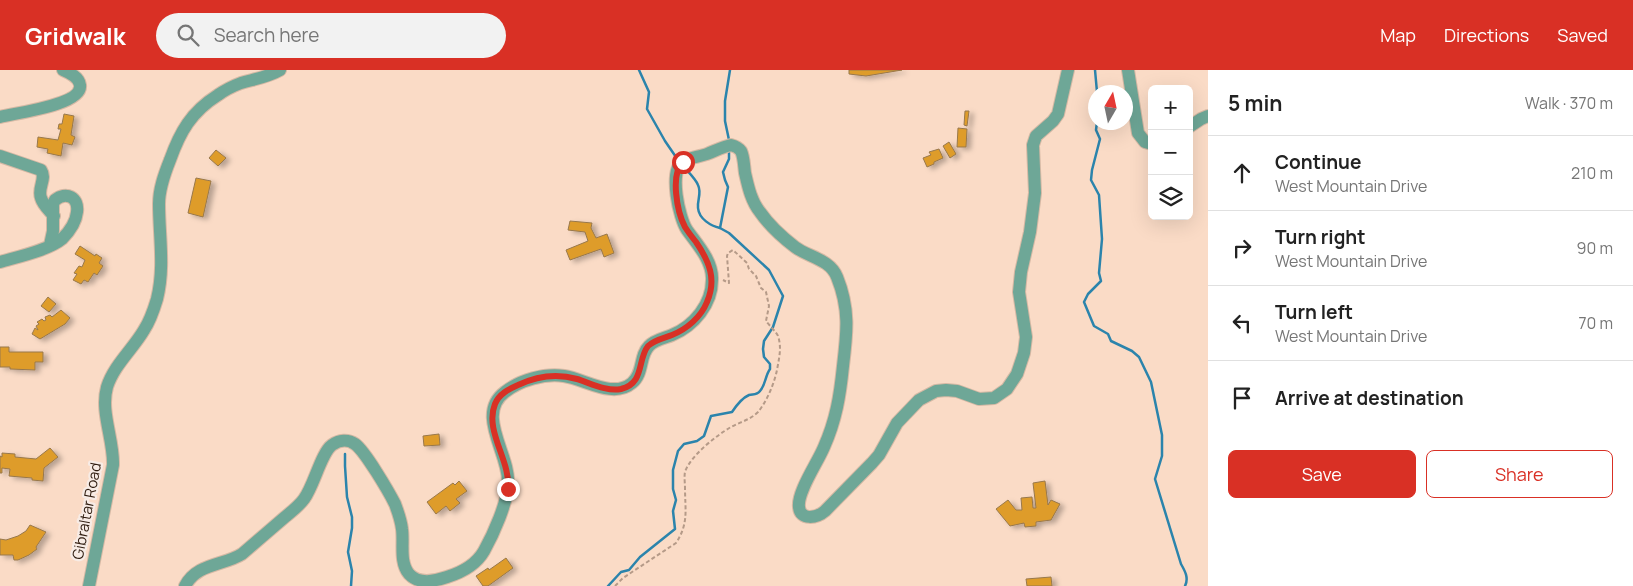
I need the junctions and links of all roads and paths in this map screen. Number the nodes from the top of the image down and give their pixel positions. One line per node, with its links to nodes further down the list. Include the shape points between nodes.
1 (63, 70): 6 (street, via 79,81 77,95 38,110)
2 (280, 70): 14 (street, Gibraltar Road, via 233,86 202,106 177,140 160,194 161,262 157,298 145,330 113,372 107,388 106,410 114,465)
3 (1068, 70): 13 (street, via 1058,114 1036,136 1033,145 1035,193 1019,292 1025,346 1013,382 1004,392 989,400 946,390 936,391 919,400 896,422 872,463 816,517 803,515 798,503 836,415 848,329 843,296 830,266 796,247 759,211 748,186 741,152 734,146 683,162 676,174 681,218)
4 (1128, 70): 8 (street, via 1138,133)
5 (1208, 116): 7 (street)
6 (0, 118)
7 (1193, 124)
8 (1148, 143)
9 (0, 156): 10 (street, via 42,170 40,197)
10 (54, 216): 11 (street); 11 (street, via 53,204 60,196 68,196 75,202 77,212 73,224 63,238)
11 (50, 245): 12 (street)
12 (0, 262)
13 (712, 274): 15 (street, via 709,296 700,313 688,326 650,345 639,374 622,389 551,376 522,383 498,398 493,413 494,426 508,489 486,548 480,558 465,569 430,581 421,581 409,573 403,560 402,531 395,504 359,448 343,440 328,448 313,484 297,507 242,554 200,570); 16 (path, via 729,283 727,256 733,250 756,276 768,298 766,322 777,335 780,346 776,375 757,413 722,432 690,463 685,473 687,518 676,543)
14 (89, 586)
15 (185, 586)
16 (615, 586)

